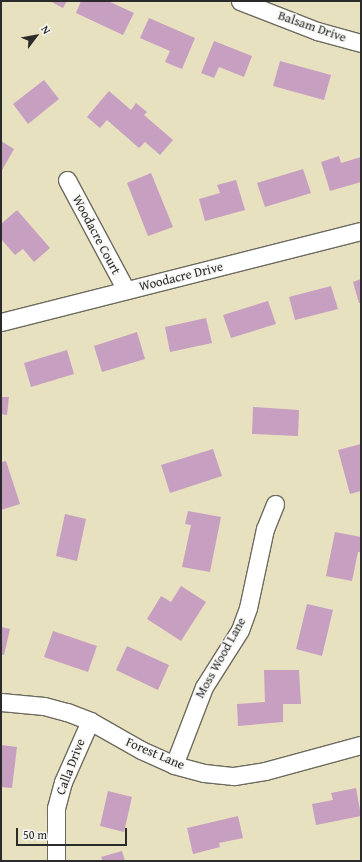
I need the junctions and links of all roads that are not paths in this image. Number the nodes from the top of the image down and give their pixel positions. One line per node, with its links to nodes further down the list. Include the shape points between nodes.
1 (240, 1): 2 (street, Balsam Drive, via 317,31)
2 (361, 43)
3 (67, 180): 5 (street, Woodacre Court)
4 (361, 231): 5 (street, Woodacre Drive)
5 (126, 290): 6 (street, Woodacre Drive)
6 (1, 322)
7 (275, 504): 11 (street, Moss Wood Lane, via 265,529 248,608 240,630 204,688)
8 (1, 702): 9 (street, Forest Lane, via 44,706)
9 (90, 721): 11 (street, Forest Lane, via 140,750); 12 (street, Calla Drive, via 61,788 54,832)
10 (361, 745): 11 (street, Forest Lane, via 265,771 234,776 204,773)
11 (174, 765)
12 (56, 861)

